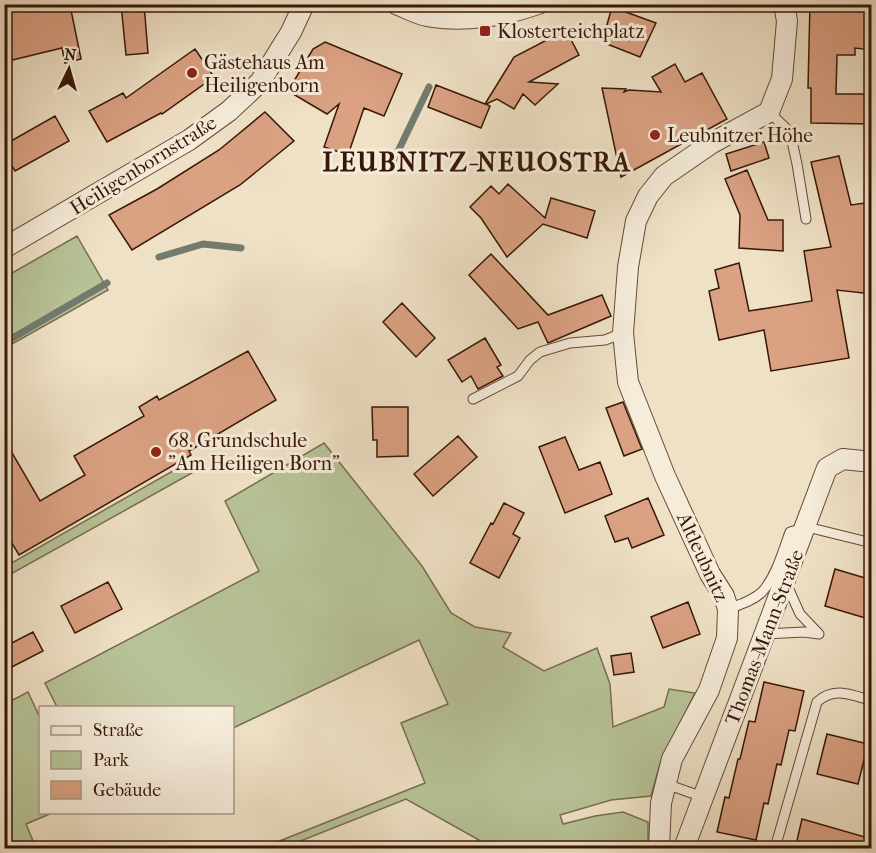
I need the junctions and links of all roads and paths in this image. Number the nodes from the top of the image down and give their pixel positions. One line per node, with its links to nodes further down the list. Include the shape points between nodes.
1 (304, 4): 7 (street, Heiligenbornstraße, via 260,82 229,111 189,140)
2 (396, 4): 3 (street, via 427,16 457,18 491,16)
3 (538, 4)
4 (784, 4): 5 (street, via 787,21 782,79)
5 (769, 112): 6 (lane, via 790,132); 8 (street, Altleubnitz, via 664,176 648,196 636,221)
6 (806, 219)
7 (4, 248)
8 (623, 333): 9 (lane, via 540,352 518,376); 14 (street, Altleubnitz, via 628,382 665,476)
9 (473, 399)
10 (872, 462): 11 (street, Thomas-Mann-Straße, via 843,459 827,468)
11 (807, 527): 12 (lane); 13 (street, Thomas-Mann-Straße); 14 (lane, via 790,532 761,592)
12 (872, 543)
13 (785, 581): 15 (street, Thomas-Mann-Straße); 15 (lane, via 800,614 819,634)
14 (728, 609): 17 (street, Altleubnitz, via 727,638 709,690 672,759)
15 (765, 634): 18 (street, Thomas-Mann-Straße)
16 (872, 701): 21 (lane, via 834,692 817,702)
17 (665, 784): 18 (lane); 19 (street, Altleubnitz)
18 (703, 797): 20 (street, Thomas-Mann-Straße)
19 (659, 849)
20 (684, 849)
21 (775, 849)

